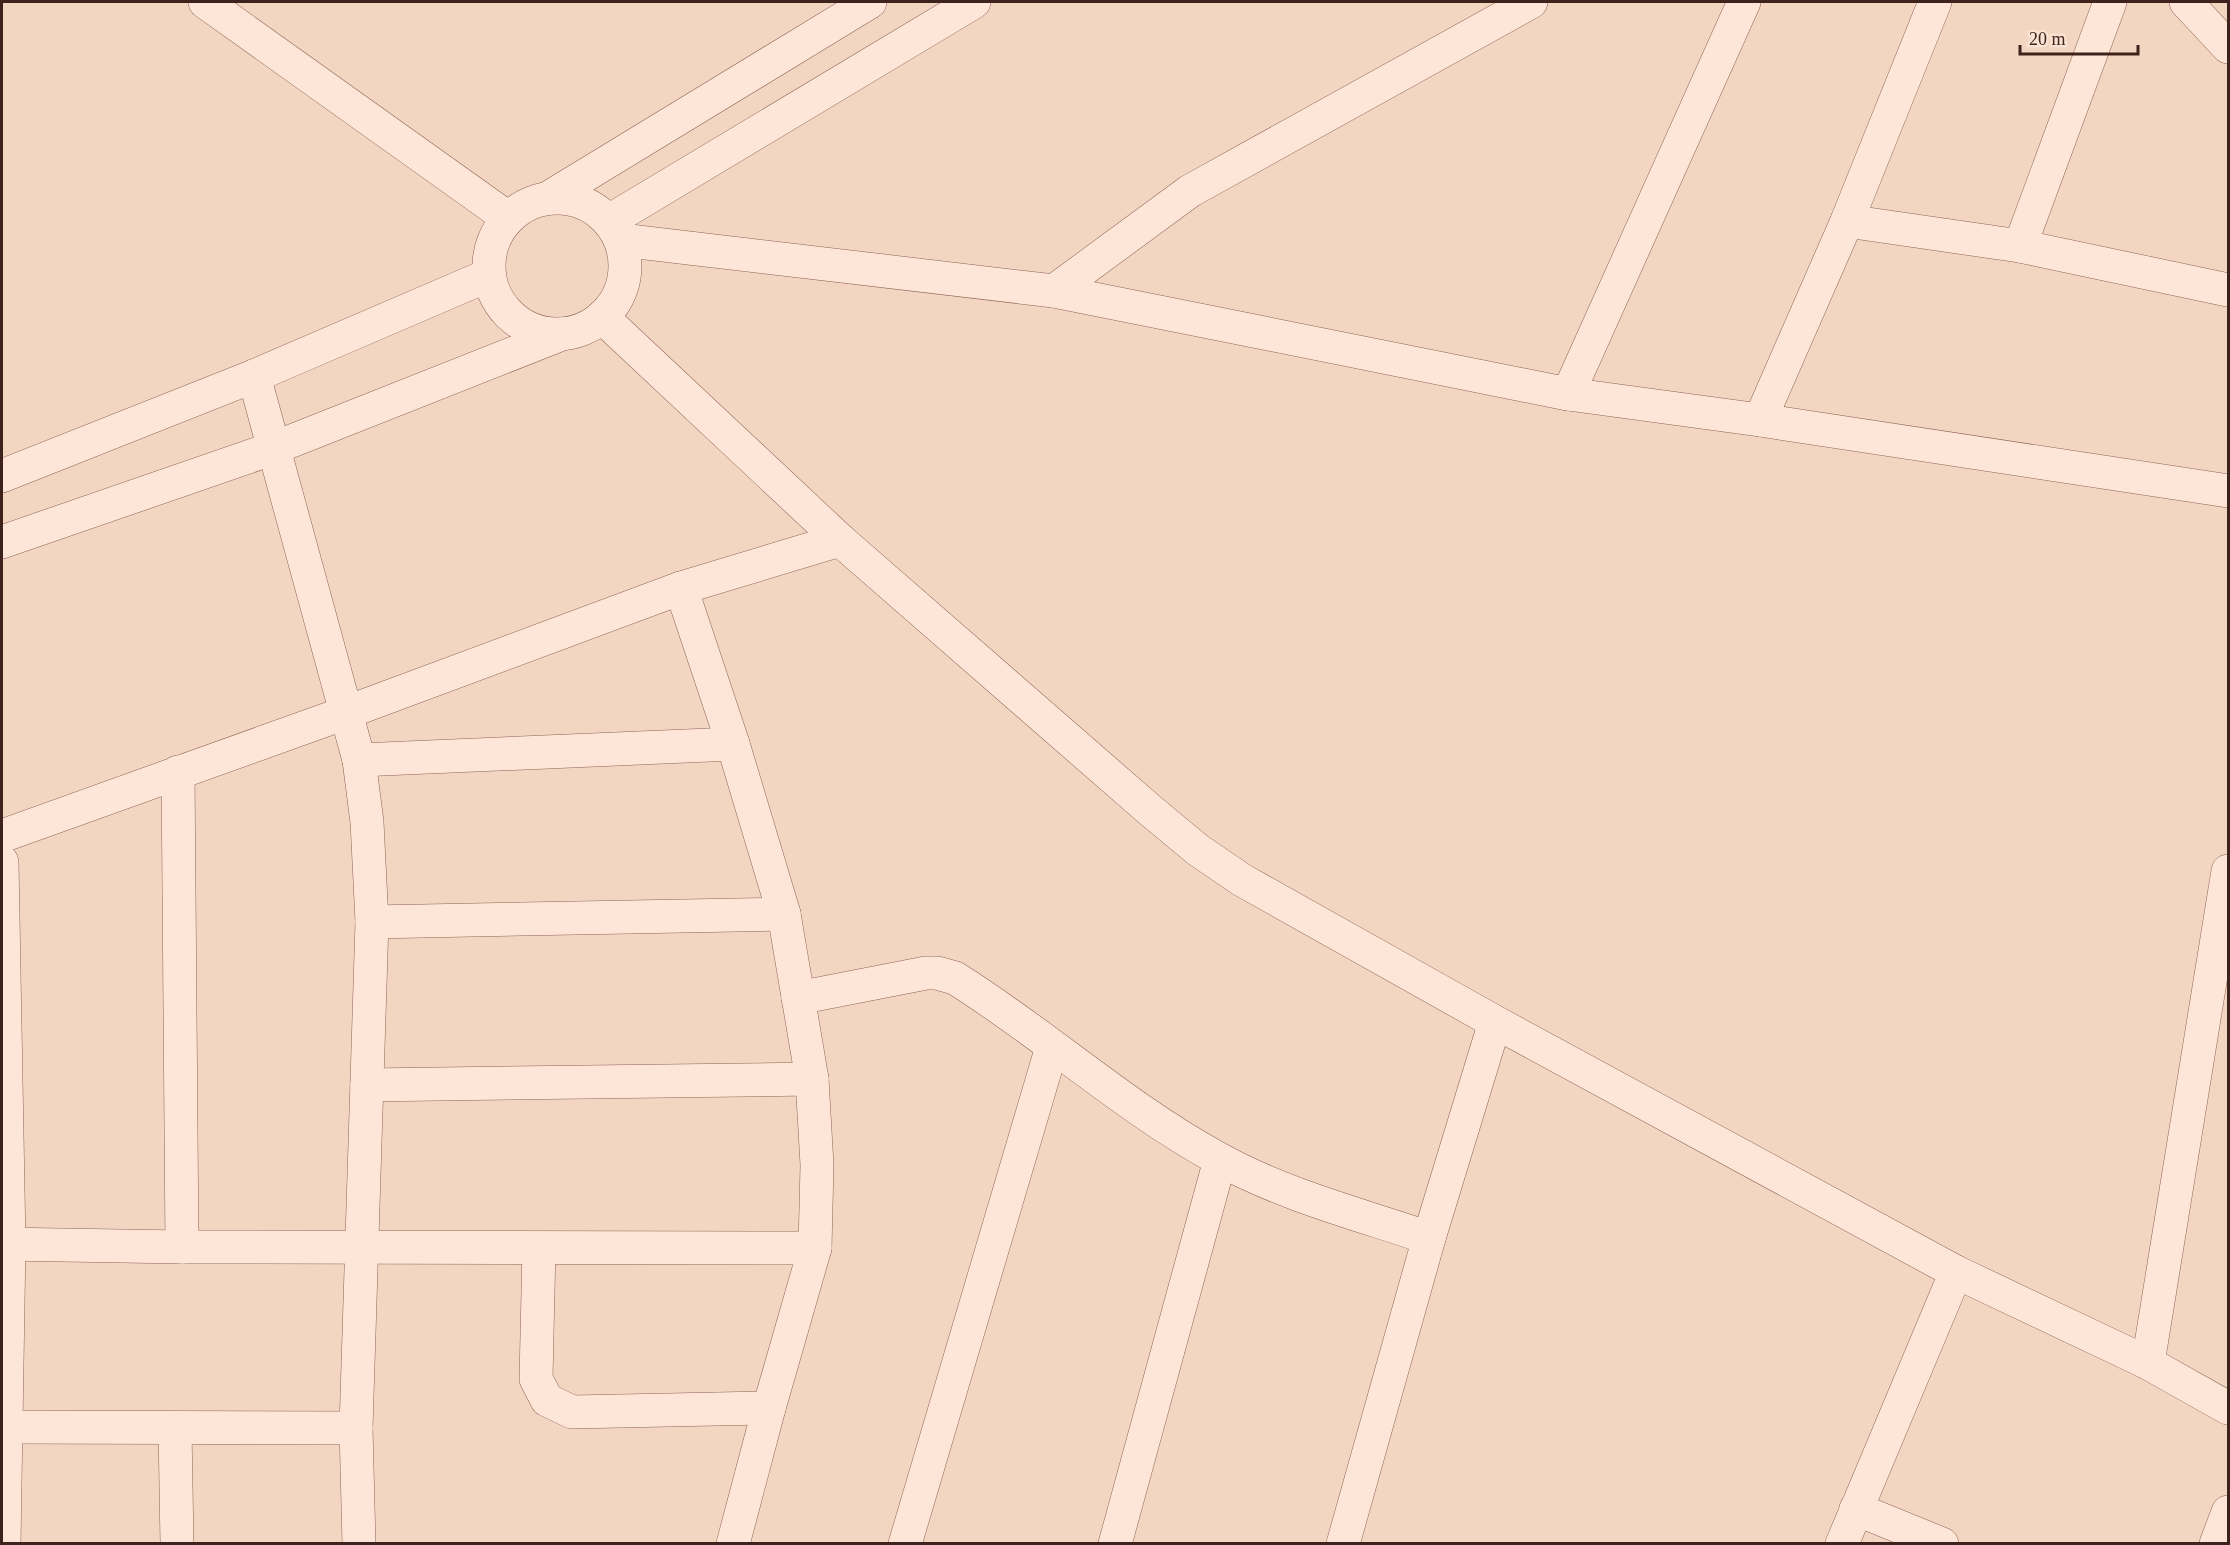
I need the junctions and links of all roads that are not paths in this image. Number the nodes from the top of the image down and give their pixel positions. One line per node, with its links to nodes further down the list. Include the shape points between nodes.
1 (205, 2): 11 (street)
2 (870, 2): 10 (street)
3 (974, 2): 13 (street)
4 (1531, 2): 17 (street, via 1190,191)
5 (1744, 2): 21 (street)
6 (1935, 2): 12 (street)
7 (2110, 2): 14 (street)
8 (2186, 2): 9 (street)
9 (2229, 47)
10 (548, 198): 11 (street, via 526,204); 13 (street, via 571,198 591,206)
11 (508, 218): 15 (street, via 492,244)
12 (1847, 221): 14 (street); 22 (street)
13 (615, 231): 17 (street); 18 (street, via 626,268 619,295)
14 (2020, 246): 16 (street)
15 (489, 275): 19 (street, via 498,299 514,319 537,331); 20 (street)
16 (2229, 290)
17 (1054, 291): 21 (street)
18 (602, 318): 19 (street, via 583,329); 26 (street)
19 (562, 334): 23 (street)
20 (254, 376): 23 (street); 24 (street)
21 (1568, 394): 22 (street)
22 (1760, 420): 25 (street)
23 (274, 448): 27 (street); 29 (street)
24 (2, 476)
25 (2229, 491)
26 (840, 540): 28 (street); 39 (street, via 1198,850 1242,880)
27 (2, 542)
28 (681, 588): 29 (street); 30 (street)
29 (345, 713): 31 (street); 32 (street)
30 (733, 744): 31 (street); 36 (street)
31 (358, 760): 37 (street, via 367,822)
32 (178, 772): 33 (street); 46 (street)
33 (2, 836)
34 (2, 862): 45 (street)
35 (2229, 871): 51 (street)
36 (783, 914): 37 (street); 38 (street)
37 (372, 922): 42 (street)
38 (798, 998): 40 (street, via 917,975 945,974); 41 (street)
39 (1495, 1022): 44 (street); 50 (street)
40 (1052, 1047): 43 (street, via 1159,1125); 63 (street)
41 (812, 1079): 42 (street); 49 (street, via 817,1165)
42 (368, 1085): 47 (street)
43 (1220, 1160): 44 (street, via 1271,1185); 64 (street)
44 (1429, 1238): 65 (street)
45 (5, 1244): 46 (street); 54 (street)
46 (182, 1247): 47 (street)
47 (360, 1247): 48 (street); 56 (street)
48 (539, 1248): 49 (street); 52 (street, via 536,1379 548,1400 572,1412)
49 (815, 1248): 52 (street)
50 (1956, 1272): 51 (street); 57 (street)
51 (2148, 1363): 53 (street)
52 (769, 1408): 62 (street)
53 (2229, 1408)
54 (6, 1427): 55 (street); 59 (street)
55 (175, 1428): 56 (street); 60 (street)
56 (356, 1428): 61 (street)
57 (1856, 1509): 66 (street); 67 (street)
58 (2229, 1512): 68 (street)
59 (4, 1544)
60 (177, 1544)
61 (359, 1544)
62 (733, 1544)
63 (905, 1544)
64 (1115, 1544)
65 (1343, 1544)
66 (1842, 1544)
67 (1942, 1544)
68 (2216, 1544)

